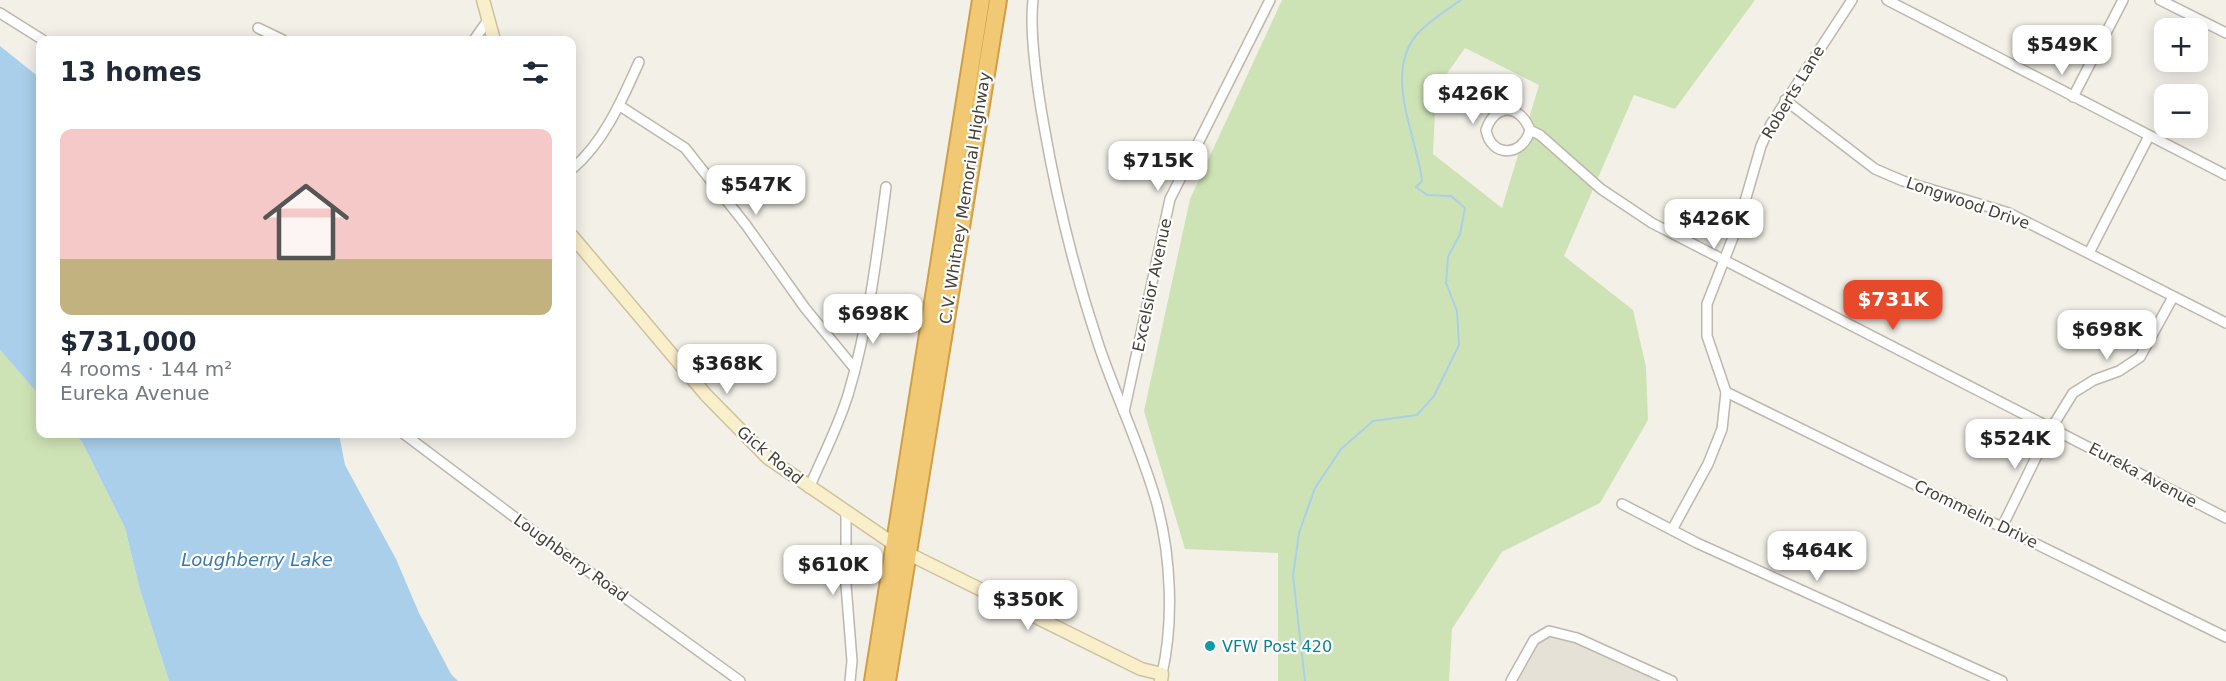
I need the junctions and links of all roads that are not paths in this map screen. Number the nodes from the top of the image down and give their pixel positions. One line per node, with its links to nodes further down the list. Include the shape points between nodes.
1 (483, 0): 11 (street)
2 (981, 0): 43 (highway, C.V. Whitney Memorial Highway)
3 (998, 0): 43 (highway, C.V. Whitney Memorial Highway)
4 (1033, 0): 34 (street, via 1037,82 1052,171 1076,271)
5 (1270, 0): 34 (street, Excelsior Avenue, via 1170,199)
6 (1852, 0): 20 (street, Roberts Lane)
7 (1887, 0): 19 (street)
8 (2122, 0): 19 (street)
9 (2160, 0): 13 (street)
10 (0, 13): 14 (street)
11 (488, 20): 16 (street); 17 (street)
12 (258, 28): 15 (street)
13 (2226, 33)
14 (37, 36)
15 (275, 36)
16 (477, 36)
17 (493, 36)
18 (639, 63): 21 (street)
19 (2073, 97): 23 (street)
20 (1785, 100): 28 (street, Longwood Drive, via 1875,169 2008,213); 29 (street, Roberts Lane, via 1761,146)
21 (620, 106): 24 (street); 32 (street, via 685,148)
22 (1530, 130): 22 (street, Eureka Avenue, via 1526,118 1510,111 1494,114 1486,130 1493,146 1502,151 1521,148); 29 (street, Eureka Avenue, via 1626,208)
23 (2150, 136): 25 (street); 28 (street)
24 (576, 164)
25 (2226, 175)
26 (886, 187): 32 (street)
27 (576, 241): 37 (street, Gick Road, via 721,411 768,458)
28 (2089, 253): 30 (street, Longwood Drive)
29 (1724, 260): 33 (street, Roberts Lane, via 1709,294 1706,316 1707,336); 35 (street, Eureka Avenue)
30 (2173, 297): 31 (street, Longwood Drive); 35 (street, via 2140,357 2073,393)
31 (2226, 323)
32 (855, 369): 37 (street)
33 (1726, 392): 41 (street, Crommelin Drive); 42 (street, Roberts Lane, via 1722,429)
34 (1124, 412): 45 (street, via 1157,504 1165,549 1168,624)
35 (2053, 428): 40 (street, Eureka Avenue); 41 (street)
36 (409, 438): 46 (street, Loughberry Road)
37 (809, 488): 39 (street, Gick Road)
38 (1622, 504): 42 (street)
39 (846, 512): 43 (street, Gick Road); 47 (street)
40 (2226, 518)
41 (2002, 527): 44 (street, Crommelin Drive)
42 (1673, 528): 52 (street, via 1697,543)
43 (901, 548): 45 (street, Gick Road); 48 (highway, C.V. Whitney Memorial Highway); 49 (highway, C.V. Whitney Memorial Highway)
44 (2226, 637)
45 (1161, 678)
46 (740, 681)
47 (850, 681)
48 (873, 681)
49 (887, 681)
50 (1511, 681): 51 (street, via 1534,640 1549,631 1577,638)
51 (1672, 681)
52 (2002, 681)

